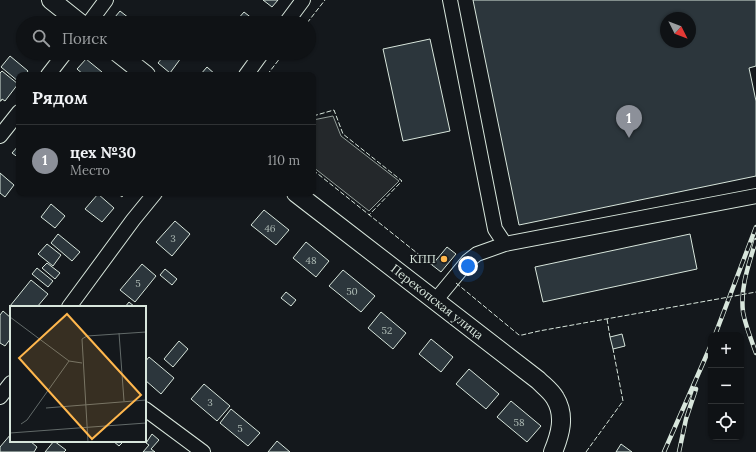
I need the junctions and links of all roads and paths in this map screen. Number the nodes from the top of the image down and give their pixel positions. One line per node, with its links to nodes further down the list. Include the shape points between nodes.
1 (51, 0): 5 (main road)
2 (106, 0): 6 (street)
3 (303, 0): 7 (street)
4 (450, 0): 19 (street, via 495,229)
5 (71, 16)
6 (94, 16)
7 (291, 16)
8 (60, 60): 11 (street)
9 (127, 60): 12 (main road)
10 (257, 60): 13 (street)
11 (50, 72)
12 (142, 72)
13 (248, 72)
14 (16, 116): 15 (street)
15 (0, 136)
16 (153, 196): 21 (street)
17 (300, 196): 20 (main road, Перекопская улица)
18 (756, 196): 19 (street)
19 (505, 244): 20 (street, via 477,254 468,261)
20 (435, 301): 26 (main road, Перекопская улица, via 538,380 555,398 561,412 561,423)
21 (70, 306)
22 (10, 384): 23 (street)
23 (0, 397)
24 (146, 410): 25 (street)
25 (203, 452)
26 (553, 452)

